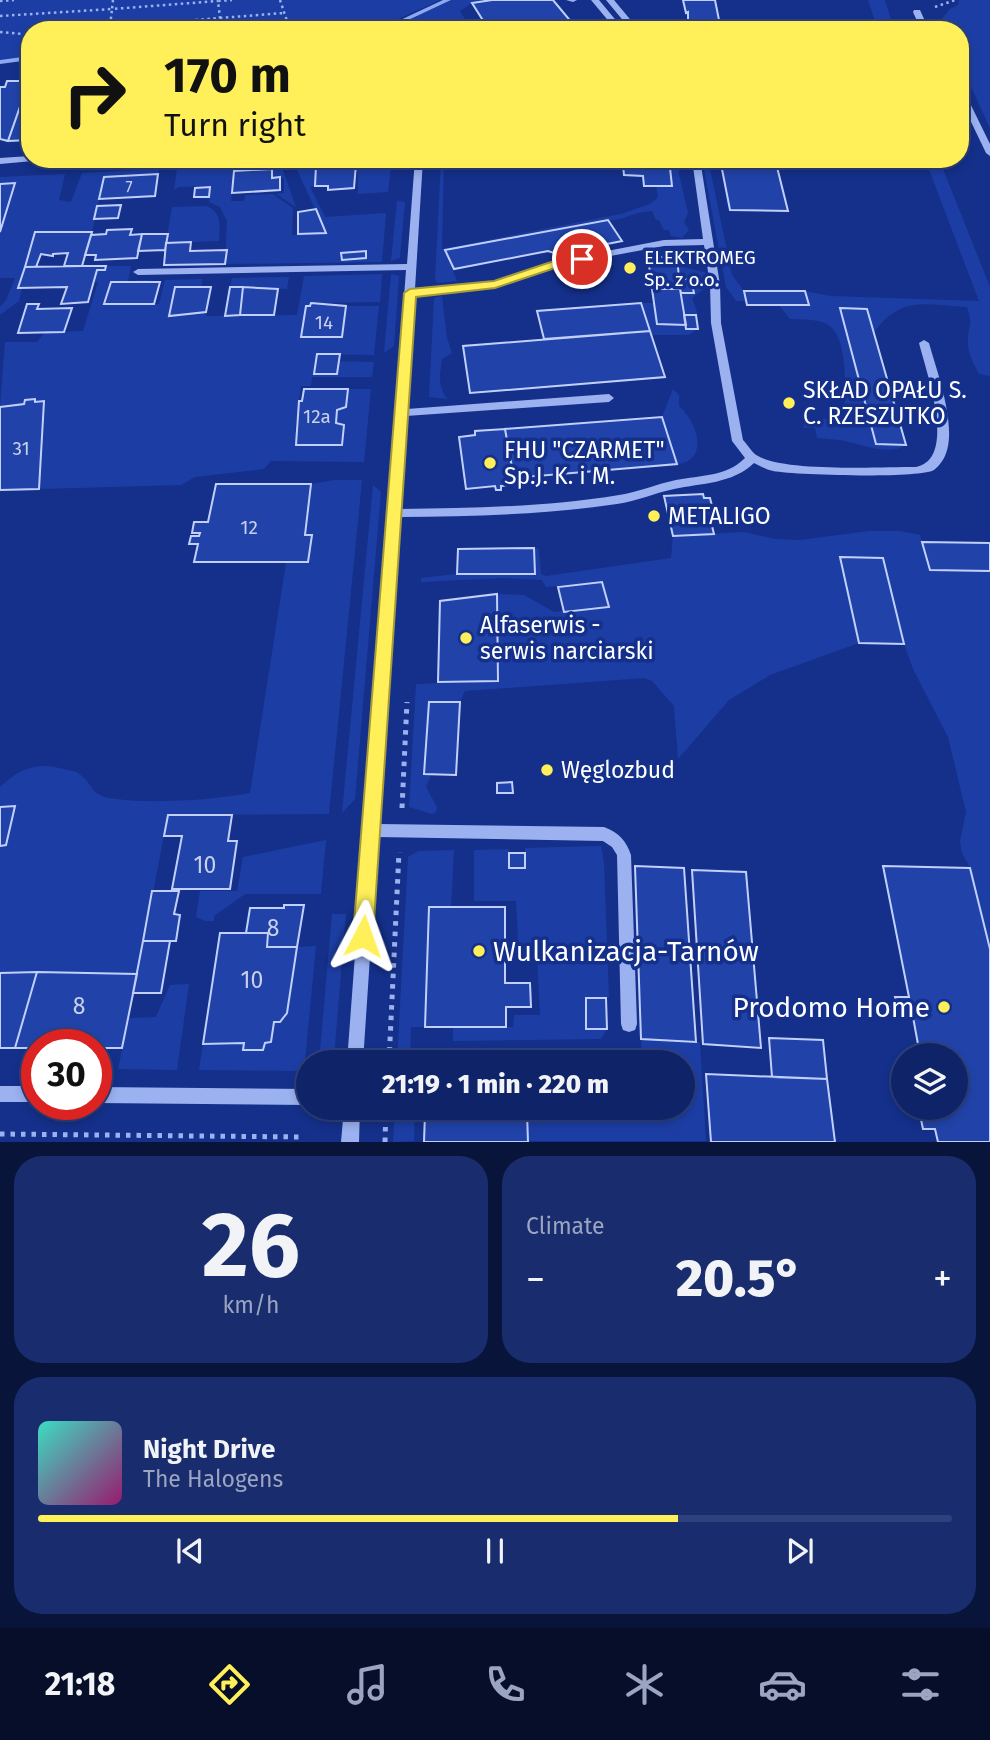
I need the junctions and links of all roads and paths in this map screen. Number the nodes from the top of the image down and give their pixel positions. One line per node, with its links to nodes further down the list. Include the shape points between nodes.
1 (14, 0): 7 (path)
2 (113, 0): 9 (path)
3 (232, 0): 8 (path)
4 (280, 0): 11 (path)
5 (595, 0): 18 (street)
6 (610, 0): 19 (street)
7 (0, 1)
8 (218, 1): 9 (path); 13 (path)
9 (112, 9): 12 (path); 14 (path)
10 (917, 12): 20 (lane)
11 (284, 13): 13 (path); 17 (path)
12 (0, 16)
13 (220, 18): 15 (path); 16 (path)
14 (111, 21)
15 (183, 21)
16 (220, 21)
17 (287, 21)
18 (612, 21)
19 (628, 21)
20 (921, 21)
21 (0, 32): 22 (path)
22 (21, 34)
23 (969, 110): 24 (street)
24 (990, 153)
25 (21, 160): 26 (street)
26 (0, 161)
27 (418, 168): 30 (street)
28 (697, 168): 29 (street)
29 (709, 242): 32 (street, via 664,243 555,264 495,284); 36 (street, via 716,323 738,441)
30 (411, 267): 31 (street); 32 (street)
31 (138, 272)
32 (410, 293): 35 (street)
33 (924, 343): 36 (street, via 944,429 940,457 931,467 916,471 813,470 773,467)
34 (609, 398): 35 (street)
35 (402, 413): 37 (street)
36 (752, 458): 37 (street, via 729,475 619,500 498,511)
37 (395, 513): 38 (street)
38 (371, 830): 39 (street, via 604,834 614,838 624,855); 40 (street)
39 (629, 1024)
40 (356, 1050)
41 (0, 1094): 42 (street)
42 (21, 1094)
43 (112, 1095): 44 (street)
44 (296, 1097)
45 (351, 1120): 49 (street)
46 (386, 1120): 50 (path)
47 (0, 1134): 48 (path)
48 (302, 1137)
49 (350, 1142)
50 (385, 1142)

